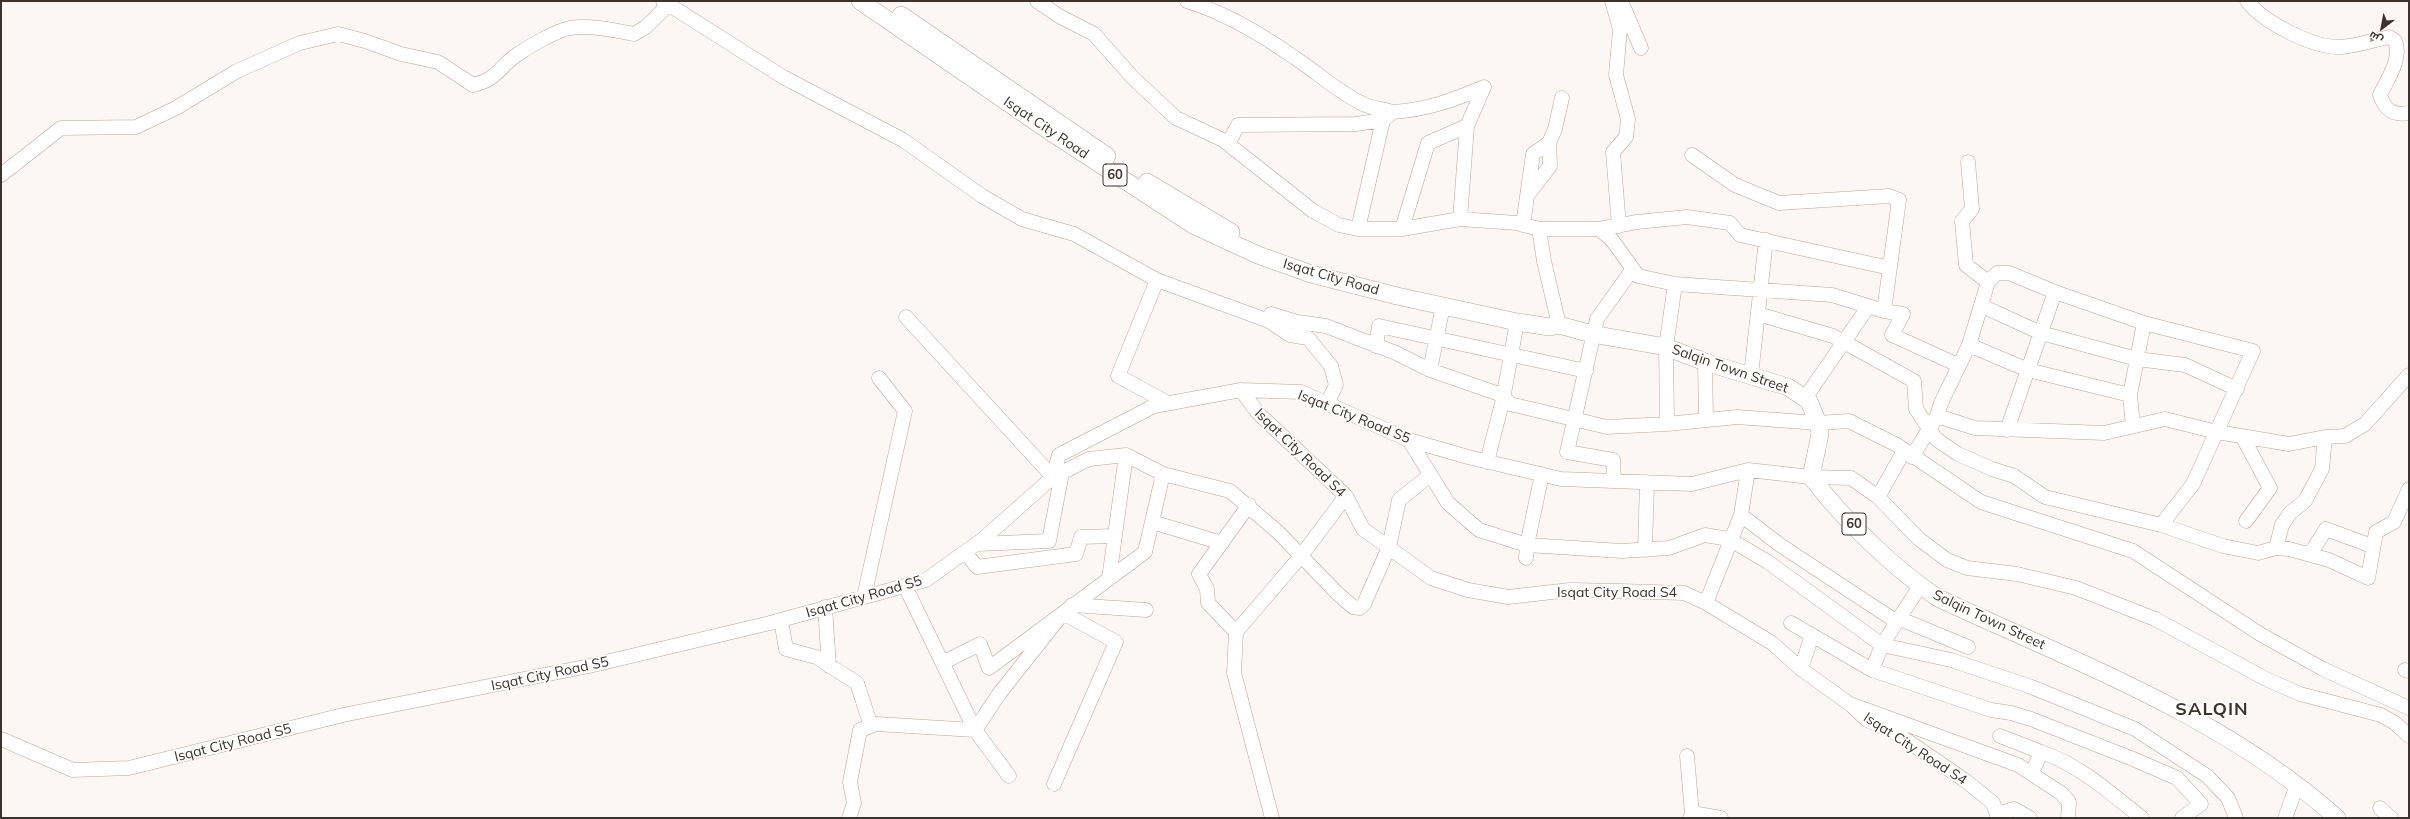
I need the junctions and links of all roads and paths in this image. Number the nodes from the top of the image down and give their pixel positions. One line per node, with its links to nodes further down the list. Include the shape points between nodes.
1 (860, 1): 33 (main road, Isqat City Road / 60, via 1052,133 1194,225 1258,255 1311,274)
2 (880, 1): 33 (main road, 60, via 1138,177 1234,233 1310,268)
3 (1038, 1): 14 (street, via 1094,34 1133,78 1176,118)
4 (1187, 1): 12 (street, via 1206,7 1262,38 1295,57 1344,94)
5 (1612, 1): 20 (street, via 1620,29 1616,75 1628,119 1626,137 1613,152)
6 (1621, 1): 9 (street)
7 (2247, 1): 11 (street, via 2274,26 2308,40 2341,47 2389,37 2395,40 2398,49 2394,66 2380,95 2384,107 2393,113)
8 (666, 3): 17 (street, via 646,27 634,34 606,28 569,28 515,56 488,82 473,85 438,62 401,54 338,34 300,43 237,72 176,108 136,126 61,128); 28 (street, via 783,77 903,140 982,196 1022,219 1074,234)
9 (1641, 48)
10 (1562, 98): 19 (street, via 1549,143 1533,154)
11 (2409, 113)
12 (1388, 116): 13 (street, via 1449,102 1484,87); 14 (street, via 1356,124 1238,125); 21 (street)
13 (1467, 126): 18 (street); 22 (street, via 1428,143)
14 (1228, 144): 21 (street, via 1313,211 1339,225)
15 (1692, 155): 26 (street, via 1735,184 1779,204 1889,196 1899,200)
16 (1968, 162): 29 (street, via 1972,209 1962,221 1966,265)
17 (1, 175)
18 (1460, 219): 19 (street); 22 (street)
19 (1524, 225): 23 (street)
20 (1619, 226): 24 (street); 25 (street, via 1687,217 1730,222 1740,235)
21 (1358, 229): 22 (street)
22 (1402, 229)
23 (1539, 229): 24 (street); 43 (street)
24 (1600, 230): 27 (street, via 1612,240)
25 (1766, 240): 26 (street); 31 (street)
26 (1890, 268): 37 (street)
27 (1632, 270): 30 (street, via 1638,276); 45 (street, via 1598,319)
28 (1157, 280): 40 (street); 66 (street, via 1118,376)
29 (1988, 282): 32 (street, via 1997,274 2009,273); 35 (street)
30 (1675, 284): 31 (street); 50 (street)
31 (1762, 289): 36 (street, via 1832,295); 38 (street)
32 (2056, 292): 42 (street); 44 (street)
33 (1397, 296): 34 (main road, Salqin Town Street / 60)
34 (1443, 306): 41 (main road, Salqin Town Street / 60); 46 (street)
35 (1982, 306): 44 (street); 48 (street)
36 (1868, 307): 37 (street); 47 (street)
37 (1884, 311): 54 (street, via 1903,314 1892,335)
38 (1758, 314): 47 (street); 58 (street)
39 (906, 317): 86 (street)
40 (1269, 321): 49 (street, via 1271,314 1297,322 1326,326); 67 (street, via 1290,335 1308,338 1331,366 1336,385)
41 (1517, 322): 43 (main road, Salqin Town Street / 60, via 1550,327); 51 (street)
42 (2144, 323): 52 (street); 61 (street, via 2253,351)
43 (1559, 325): 45 (main road, Salqin Town Street / 60)
44 (2041, 333): 52 (street); 56 (street)
45 (1592, 334): 50 (main road, Salqin Town Street / 60); 57 (street)
46 (1437, 340): 49 (street, via 1379,326); 51 (street); 55 (street)
47 (1845, 341): 64 (street); 74 (street, via 1914,381 1916,409)
48 (1969, 345): 54 (street); 56 (street)
49 (1376, 346): 55 (street)
50 (1666, 347): 53 (main road, Salqin Town Street / 60); 72 (street)
51 (1511, 355): 57 (street); 65 (street)
52 (2136, 359): 61 (street, via 2186,365); 63 (street)
53 (1705, 362): 58 (main road, Salqin Town Street / 60); 70 (street)
54 (1958, 365): 68 (street)
55 (1430, 370): 65 (street, via 1502,395)
56 (2028, 370): 63 (street); 75 (street)
57 (1586, 371): 69 (street)
58 (1751, 375): 64 (main road, Salqin Town Street / 60, via 1788,387)
59 (2409, 375): 78 (street, via 2365,424 2344,436)
60 (879, 378): 116 (street, via 905,410)
61 (2236, 389): 76 (street)
62 (1241, 390): 66 (street, Isqat City Road S5); 67 (street, Isqat City Road S5, via 1301,392); 92 (street, Isqat City Road S4, via 1258,414)
63 (2130, 396): 73 (street)
64 (1805, 398): 71 (main road, Salqin Town Street / 60, via 1809,401)
65 (1503, 399): 69 (street, via 1510,404); 82 (street)
66 (1168, 403): 86 (street, Isqat City Road S5, via 1154,406 1059,455)
67 (1327, 404): 79 (street, Isqat City Road S5)
68 (1938, 416): 74 (street); 75 (street, via 1975,428)
69 (1575, 420): 72 (street, via 1607,427); 89 (street, via 1567,452 1613,460)
70 (1706, 420): 71 (street, via 1737,417); 72 (street)
71 (1818, 423): 80 (street, via 1849,421); 88 (main road, Salqin Town Street / 60, via 1820,434)
72 (1667, 424)
73 (2134, 426): 75 (street, via 2104,433); 76 (street, via 2165,419)
74 (1930, 429): 80 (street); 98 (street, via 1936,439 1958,454 2014,476 2045,497)
75 (2007, 430)
76 (2217, 432): 77 (street); 98 (street, via 2193,484)
77 (2242, 436): 78 (street, via 2289,444); 96 (street, via 2270,488)
78 (2325, 437): 106 (street, via 2322,469 2305,501 2290,513 2282,525)
79 (1409, 440): 82 (street, Isqat City Road S5); 87 (street)
80 (1908, 454): 93 (street); 133 (street, via 1981,502 2133,551 2260,634 2323,669)
81 (1126, 455): 84 (street); 86 (street, via 1089,459); 99 (street)
82 (1487, 462): 85 (street, Isqat City Road S5)
83 (1748, 470): 88 (street, Isqat City Road S5); 90 (street, Isqat City Road S5, via 1692,484); 95 (street)
84 (1163, 474): 94 (street, via 1230,491); 97 (street)
85 (1542, 474): 89 (street, Isqat City Road S5, via 1561,479); 109 (street)
86 (1057, 475): 102 (street, Isqat City Road S5); 102 (street, via 1049,541)
87 (1430, 475): 105 (street, via 1399,500); 109 (street, via 1448,503 1479,530)
88 (1811, 477): 93 (street, Isqat City Road S5, via 1851,478); 115 (main road, Salqin Town Street / 60, via 1831,503)
89 (1614, 481): 90 (street, Isqat City Road S5)
90 (1647, 482): 107 (street)
91 (2409, 489): 104 (street, via 2394,522 2376,532)
92 (1346, 496): 105 (street, Isqat City Road S4, via 1364,529); 111 (street)
93 (1878, 497): 137 (street, Isqat City Road S5, via 1920,539 1947,560 1967,568 2017,574 2076,588 2155,619 2266,679 2300,694 2381,715)
94 (1249, 505): 101 (street); 111 (street)
95 (1741, 515): 100 (street); 103 (street)
96 (2246, 521)
97 (1152, 522): 101 (street); 113 (street, via 1145,552)
98 (2161, 525): 106 (street, via 2230,547 2258,553)
99 (1115, 536): 108 (street, via 1081,537 1076,554 977,567); 113 (street)
100 (1731, 541): 107 (street, via 1705,535 1669,548); 112 (street); 117 (street)
101 (1222, 543): 124 (street, via 1199,574 1206,589 1208,603)
102 (976, 544): 108 (street, Isqat City Road S5)
103 (1780, 545): 112 (street); 121 (street, via 1894,620)
104 (2372, 546): 110 (street, via 2326,529); 110 (street, via 2368,578)
105 (1388, 547): 111 (street, via 1360,608 1354,607 1338,594); 117 (street, Isqat City Road S4, via 1431,578 1468,590 1508,597 1570,590 1684,593)
106 (2276, 548): 110 (street)
107 (1646, 550): 109 (street)
108 (964, 552): 114 (street, Isqat City Road S5, via 926,580)
109 (1526, 552)
110 (2310, 554)
111 (1301, 556): 124 (street)
112 (1768, 562): 126 (street)
113 (1109, 579): 119 (street)
114 (905, 586): 116 (street, Isqat City Road S5); 128 (street)
115 (1920, 586): 121 (street); 144 (main road, Salqin Town Street / 60, via 1938,598 2131,686 2242,746)
116 (864, 597): 118 (street, Isqat City Road S5)
117 (1706, 603): 130 (street, Isqat City Road S4, via 1772,643)
118 (825, 608): 122 (street, Isqat City Road S5); 129 (street)
119 (1067, 609): 120 (street); 128 (street, via 989,668 980,644); 135 (street, via 999,694); 143 (street, via 1116,642)
120 (1146, 610)
121 (1898, 618): 126 (street); 127 (street)
122 (781, 620): 129 (street, via 786,649 816,657); 138 (street, Isqat City Road S5, via 589,666 343,715 129,768 73,770)
123 (1791, 622): 125 (street)
124 (1236, 632): 148 (street, via 1234,672)
125 (1812, 635): 130 (street); 131 (street)
126 (1882, 645): 131 (street); 155 (street, via 1951,660 2029,686 2135,729 2207,776 2228,798)
127 (1968, 647)
128 (944, 662): 135 (street)
129 (829, 666): 134 (street, via 857,684)
130 (1801, 669): 132 (street, Isqat City Road S4)
131 (1872, 670): 154 (street, via 1984,708 2031,719 2176,778 2201,804)
132 (1850, 705): 141 (street, via 2018,764); 150 (street, Isqat City Road S4, via 1867,720 1896,733 1966,781 1994,803)
133 (2409, 708)
134 (871, 726): 135 (street, via 876,724); 147 (street, via 860,730 850,782 854,803)
135 (975, 730): 142 (street)
136 (2000, 736): 139 (street)
137 (2409, 736)
138 (1, 739)
139 (2041, 752): 141 (street); 153 (street, via 2056,757 2084,773)
140 (1687, 756): 146 (street)
141 (2032, 773): 152 (street, via 2061,793 2069,802)
142 (1010, 776)
143 (1054, 784)
144 (2297, 785): 156 (street); 157 (main road, Salqin Town Street / 60)
145 (2380, 808): 158 (street)
146 (1691, 816): 149 (street)
147 (849, 818)
148 (1272, 818)
149 (1721, 818)
150 (1998, 818): 151 (street, via 2004,812 2014,809)
151 (2030, 818)
152 (2068, 818)
153 (2142, 818)
154 (2182, 818)
155 (2236, 818)
156 (2285, 818)
157 (2337, 818)
158 (2391, 818)

